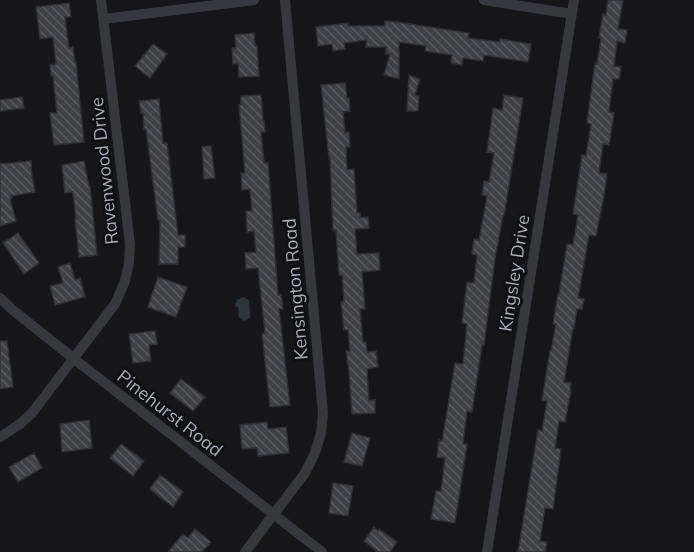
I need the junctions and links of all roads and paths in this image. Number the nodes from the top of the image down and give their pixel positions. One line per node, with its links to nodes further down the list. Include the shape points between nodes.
1 (101, 0): 7 (street, Ravenwood Drive)
2 (254, 0): 7 (street)
3 (285, 0): 11 (street, Kensington Road, via 323,413 315,453)
4 (484, 0): 6 (street)
5 (574, 0): 6 (street, Kingsley Drive)
6 (572, 14): 14 (street, Kingsley Drive)
7 (104, 20): 9 (street, Ravenwood Drive, via 129,263 115,304)
8 (0, 298): 9 (street, Pinehurst Road)
9 (73, 358): 10 (street, Ravenwood Drive, via 32,413); 11 (street, Pinehurst Road)
10 (0, 437)
11 (274, 515): 12 (street, Kensington Road); 13 (street, Pinehurst Road)
12 (245, 552)
13 (322, 552)
14 (487, 552)

